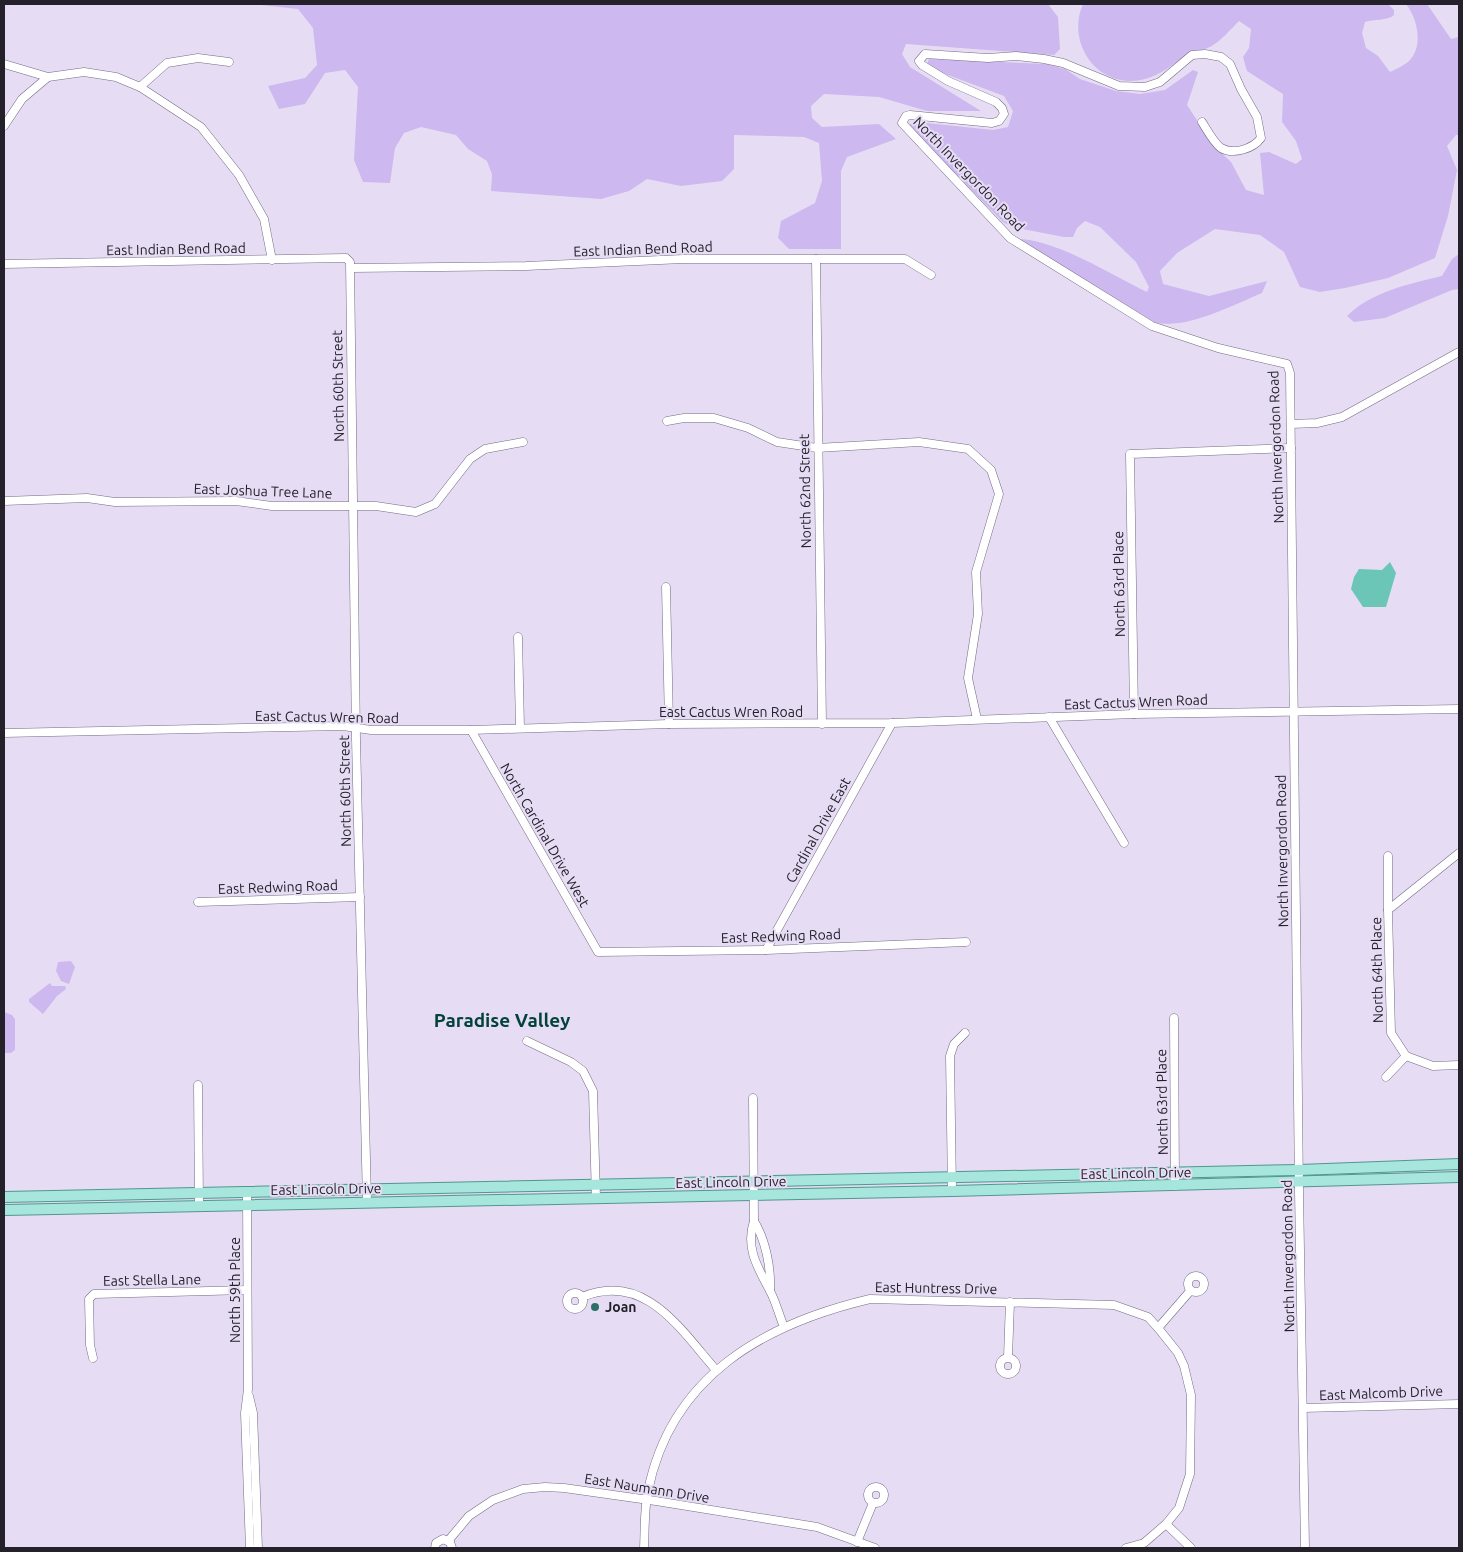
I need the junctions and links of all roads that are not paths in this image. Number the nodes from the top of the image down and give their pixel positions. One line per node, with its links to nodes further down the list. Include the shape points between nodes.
1 (229, 62): 4 (street, via 198,58 167,63)
2 (4, 64): 3 (street)
3 (48, 77): 4 (street, via 84,72 116,76); 6 (street, via 22,99)
4 (140, 87): 8 (street, via 201,127 240,174 264,219)
5 (1202, 122): 14 (street, North Invergordon Road, via 1220,148 1232,151 1256,144 1261,138 1257,117 1230,64 1221,58 1192,55 1160,82 1145,87 1120,86 1063,63 1044,59 925,54 919,61 922,65 996,102 1004,114 999,121 992,123 910,115 902,123 1010,238 1152,326 1218,348 1287,364 1290,373)
6 (4, 126)
7 (816, 259): 10 (street, East Indian Bend Road, via 683,259 526,266); 11 (street, East Indian Bend Road, via 905,258); 16 (street, North 62nd Street)
8 (272, 260): 9 (street, East Indian Bend Road); 10 (street, East Indian Bend Road, via 346,258)
9 (4, 264)
10 (352, 268): 19 (street, North 60th Street, via 349,275)
11 (931, 275)
12 (1459, 352): 14 (street, via 1342,417 1324,422)
13 (667, 421): 16 (street, via 714,418 748,428 777,442)
14 (1290, 424): 17 (street, North Invergordon Road)
15 (523, 442): 19 (street, East Joshua Tree Lane, via 485,449 470,459 442,496 426,509 404,511)
16 (816, 448): 26 (street, via 919,442 968,449 991,470 999,494 976,572 978,614 968,678); 29 (street, North 62nd Street)
17 (1291, 448): 23 (street, North Invergordon Road); 24 (street, North 63rd Place, via 1130,454)
18 (4, 502): 19 (street, East Joshua Tree Lane, via 87,498 115,502 236,501 272,506)
19 (353, 506): 30 (street, North 60th Street)
20 (666, 587): 28 (street)
21 (518, 637): 31 (street)
22 (1459, 708): 23 (street, East Cactus Wren Road)
23 (1293, 710): 24 (street, East Cactus Wren Road); 53 (street, North Invergordon Road)
24 (1134, 714): 25 (street, East Cactus Wren Road)
25 (1049, 717): 26 (street, East Cactus Wren Road); 34 (street)
26 (977, 719): 27 (street, East Cactus Wren Road)
27 (892, 723): 29 (street, East Cactus Wren Road); 41 (street, Cardinal Drive East)
28 (669, 724): 29 (street, East Cactus Wren Road); 31 (street, East Cactus Wren Road)
29 (822, 724)
30 (356, 728): 32 (street, East Cactus Wren Road); 33 (street, East Cactus Wren Road); 37 (street, North 60th Street)
31 (520, 728): 32 (street, East Cactus Wren Road)
32 (471, 730): 42 (street, North Cardinal Drive West)
33 (4, 733)
34 (1124, 843)
35 (1459, 853): 39 (street, North 64th Place)
36 (1388, 856): 39 (street, North 64th Place)
37 (360, 897): 38 (street, East Redwing Road); 63 (street, North 60th Street)
38 (198, 902)
39 (1388, 910): 46 (street, North 64th Place, via 1392,1033)
40 (966, 942): 41 (street, East Redwing Road)
41 (766, 950): 42 (street, East Redwing Road)
42 (598, 952)
43 (1174, 1018): 54 (street, North 63rd Place)
44 (965, 1032): 56 (street, via 954,1044 950,1056)
45 (527, 1041): 60 (street, via 583,1071 593,1091)
46 (1406, 1056): 47 (street, via 1433,1066); 48 (street)
47 (1459, 1065)
48 (1386, 1077)
49 (198, 1085): 66 (street)
50 (753, 1098): 58 (street)
51 (1459, 1164): 52 (main road, East Lincoln Drive)
52 (1434, 1166): 53 (main road, East Lincoln Drive); 57 (main road)
53 (1299, 1170): 54 (main road, East Lincoln Drive); 59 (street, North Invergordon Road)
54 (1175, 1173): 56 (main road, East Lincoln Drive); 61 (street, North 63rd Place)
55 (1459, 1177): 57 (main road, East Lincoln Drive)
56 (952, 1178): 58 (main road, East Lincoln Drive); 64 (street)
57 (1435, 1178): 59 (main road, East Lincoln Drive)
58 (753, 1182): 60 (main road, East Lincoln Drive); 67 (street)
59 (1299, 1183): 61 (main road, East Lincoln Drive); 88 (street, North Invergordon Road)
60 (596, 1185): 62 (main road, East Lincoln Drive); 69 (street)
61 (1176, 1186): 64 (main road, East Lincoln Drive)
62 (469, 1188): 63 (main road, East Lincoln Drive); 70 (main road)
63 (367, 1190): 65 (main road, East Lincoln Drive); 71 (street, North 60th Street)
64 (952, 1191): 67 (main road, East Lincoln Drive)
65 (247, 1192): 66 (main road, East Lincoln Drive); 72 (street, North 59th Place)
66 (199, 1193): 68 (main road, East Lincoln Drive); 73 (street)
67 (754, 1195): 69 (main road, East Lincoln Drive); 75 (street)
68 (4, 1197)
69 (596, 1199): 70 (main road, East Lincoln Drive)
70 (470, 1201): 71 (main road, East Lincoln Drive)
71 (367, 1202): 72 (main road, East Lincoln Drive)
72 (247, 1204): 73 (main road, East Lincoln Drive); 76 (street, North 59th Place)
73 (199, 1206): 74 (main road, East Lincoln Drive)
74 (4, 1210)
75 (754, 1221): 77 (street, via 760,1231 770,1269); 77 (street, via 750,1233 753,1253 758,1272)
76 (247, 1290): 84 (street, East Stella Lane, via 94,1294 89,1299); 86 (street, North 59th Place)
77 (770, 1290): 81 (street)
78 (1191, 1290): 82 (street)
79 (582, 1297): 85 (street, via 613,1289 645,1298 663,1312)
80 (1010, 1302): 81 (street, East Huntress Drive, via 870,1299 840,1306); 82 (street, East Huntress Drive, via 1114,1305 1148,1317); 83 (street, East Huntress Drive)
81 (784, 1327): 85 (street, East Huntress Drive, via 739,1351)
82 (1158, 1328): 91 (street, East Huntress Drive, via 1178,1353 1191,1394 1190,1474 1179,1508)
83 (1008, 1357)
84 (92, 1358)
85 (716, 1370): 89 (street, East Huntress Drive, via 672,1425 654,1470)
86 (248, 1389): 94 (street, North 59th Place, via 245,1413); 95 (street, North 59th Place, via 253,1413)
87 (1459, 1404): 88 (street, East Malcomb Drive)
88 (1303, 1408): 102 (street, North Invergordon Road)
89 (647, 1500): 92 (street, East Naumann Drive, via 564,1488 523,1489 505,1494 480,1508); 93 (street, East Naumann Drive, via 817,1527); 98 (street, East Huntress Drive)
90 (873, 1503): 93 (street)
91 (1166, 1524): 100 (street, via 1144,1543); 101 (street)
92 (448, 1540): 96 (street, East Naumann Drive, via 440,1540); 97 (street)
93 (857, 1542): 99 (street, East Naumann Drive)
94 (250, 1548)
95 (258, 1548)
96 (435, 1548)
97 (452, 1548)
98 (644, 1548)
99 (875, 1548)
100 (1126, 1548)
101 (1191, 1548)
102 (1305, 1548)

